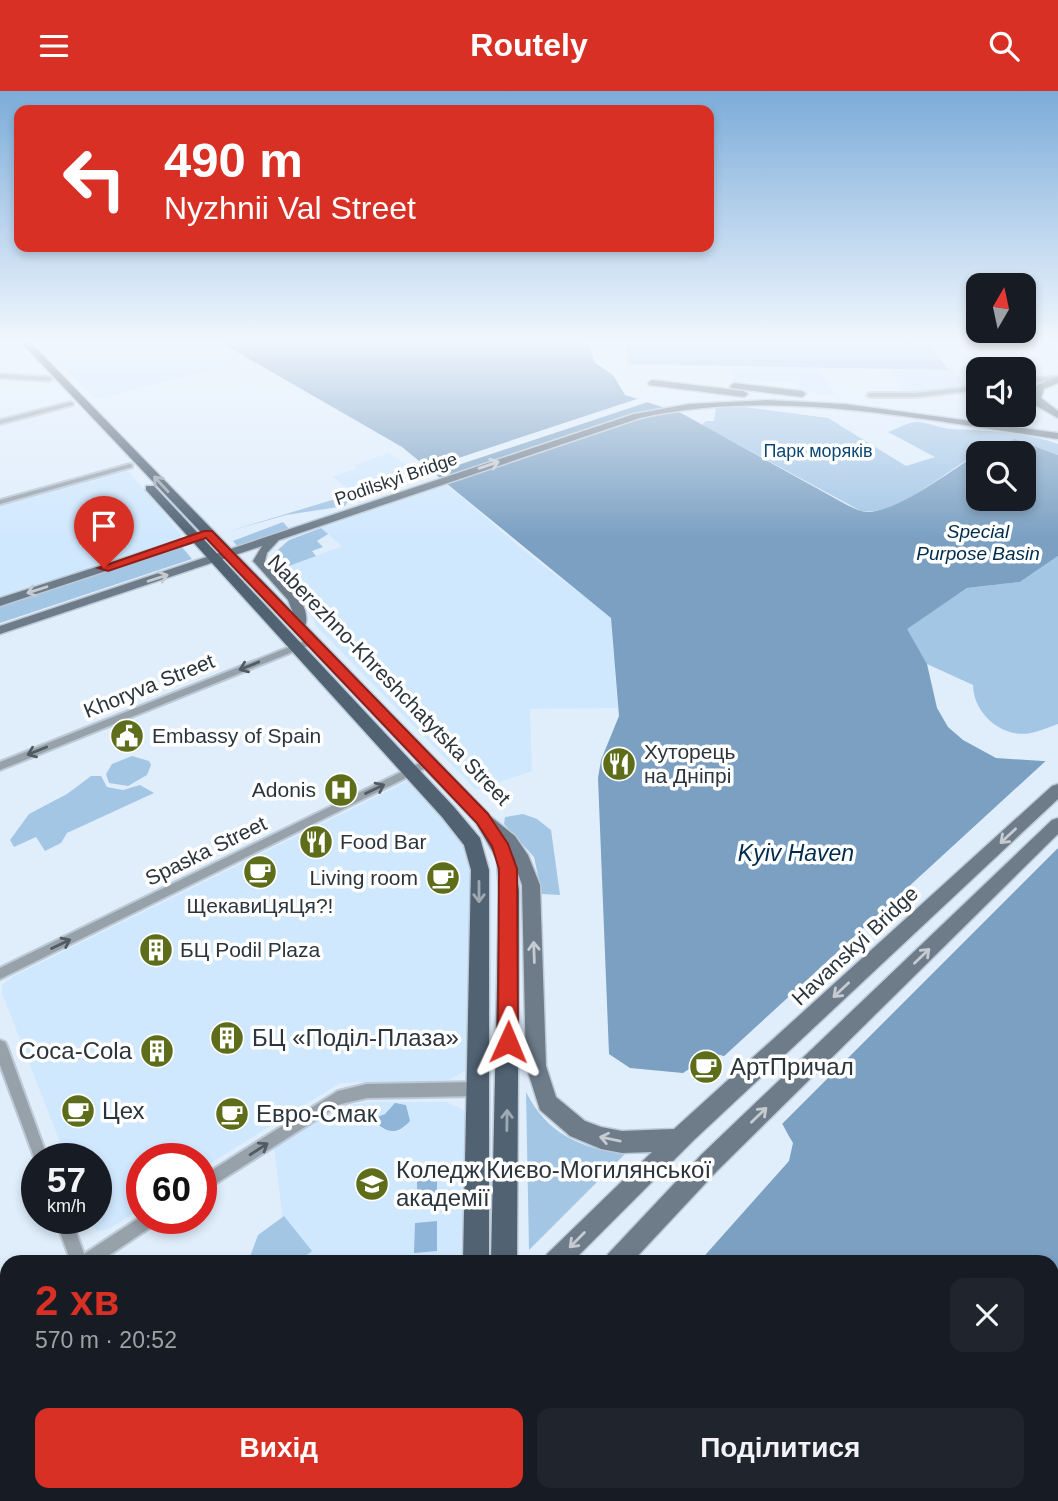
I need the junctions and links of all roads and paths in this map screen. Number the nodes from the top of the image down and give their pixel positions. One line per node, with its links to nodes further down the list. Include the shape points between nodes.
1 (60, 407): 8 (street)
2 (74, 407): 11 (main road, Naberezhno-Khreshchatytska Street)
3 (82, 407): 13 (main road, Naberezhno-Khreshchatytska Street, one-way to 3)
4 (692, 407): 14 (main road, Podilskyi Bridge, one-way to 4, via 655,411)
5 (841, 407): 6 (main road, Podilskyi Bridge, one-way to 6)
6 (845, 407): 10 (main road, Podilskyi Bridge)
7 (880, 407): 9 (main road, Podilskyi Bridge)
8 (0, 422)
9 (1058, 428)
10 (1058, 436)
11 (130, 466): 12 (street); 15 (main road, Naberezhno-Khreshchatytska Street)
12 (0, 502)
13 (208, 534): 15 (main road); 16 (main road, Naberezhno-Khreshchatytska Street)
14 (286, 535): 16 (main road, Podilskyi Bridge); 18 (main road, via 265,547 259,561 298,605)
15 (195, 538): 16 (main road, Naberezhno-Khreshchatytska Street); 17 (main road, one-way to 17)
16 (222, 557): 18 (main road, Naberezhno-Khreshchatytska Street); 19 (main road, Podilskyi Bridge, one-way to 16); 21 (main road, Naberezhno-Khreshchatytska Street)
17 (0, 602)
18 (299, 627): 20 (main road, Naberezhno-Khreshchatytska Street)
19 (0, 630)
20 (312, 641): 21 (street, Khoryva Street); 23 (main road, Naberezhno-Khreshchatytska Street)
21 (296, 647): 22 (street, Khoryva Street, one-way to 22); 23 (main road, Naberezhno-Khreshchatytska Street)
22 (0, 766)
23 (420, 767): 25 (main road, Naberezhno-Khreshchatytska Street); 27 (street, Spaska Street, one-way to 23); 29 (main road, Naberezhno-Khreshchatytska Street, one-way to 29, via 462,828 477,854 480,870)
24 (1058, 790): 30 (main road, Havanskyi Bridge, one-way to 30)
25 (482, 818): 30 (main road, one-way to 25, via 622,1142 601,1138 578,1129 547,1103 536,1066 531,885 520,855); 38 (main road, Naberezhno-Khreshchatytska Street, one-way to 25, via 508,869 500,844)
26 (1058, 824): 40 (main road, one-way to 26, via 710,1163)
27 (0, 974)
28 (0, 1046): 31 (street)
29 (478, 1089): 32 (street, one-way to 29, via 338,1098 367,1091); 37 (main road, Naberezhno-Khreshchatytska Street)
30 (681, 1138): 39 (main road, Havanskyi Bridge, one-way to 39)
31 (35, 1143)
32 (217, 1176)
33 (69, 1234): 35 (street)
34 (128, 1234): 36 (street)
35 (76, 1255)
36 (96, 1255)
37 (476, 1255)
38 (504, 1255)
39 (562, 1255)
40 (623, 1255)

